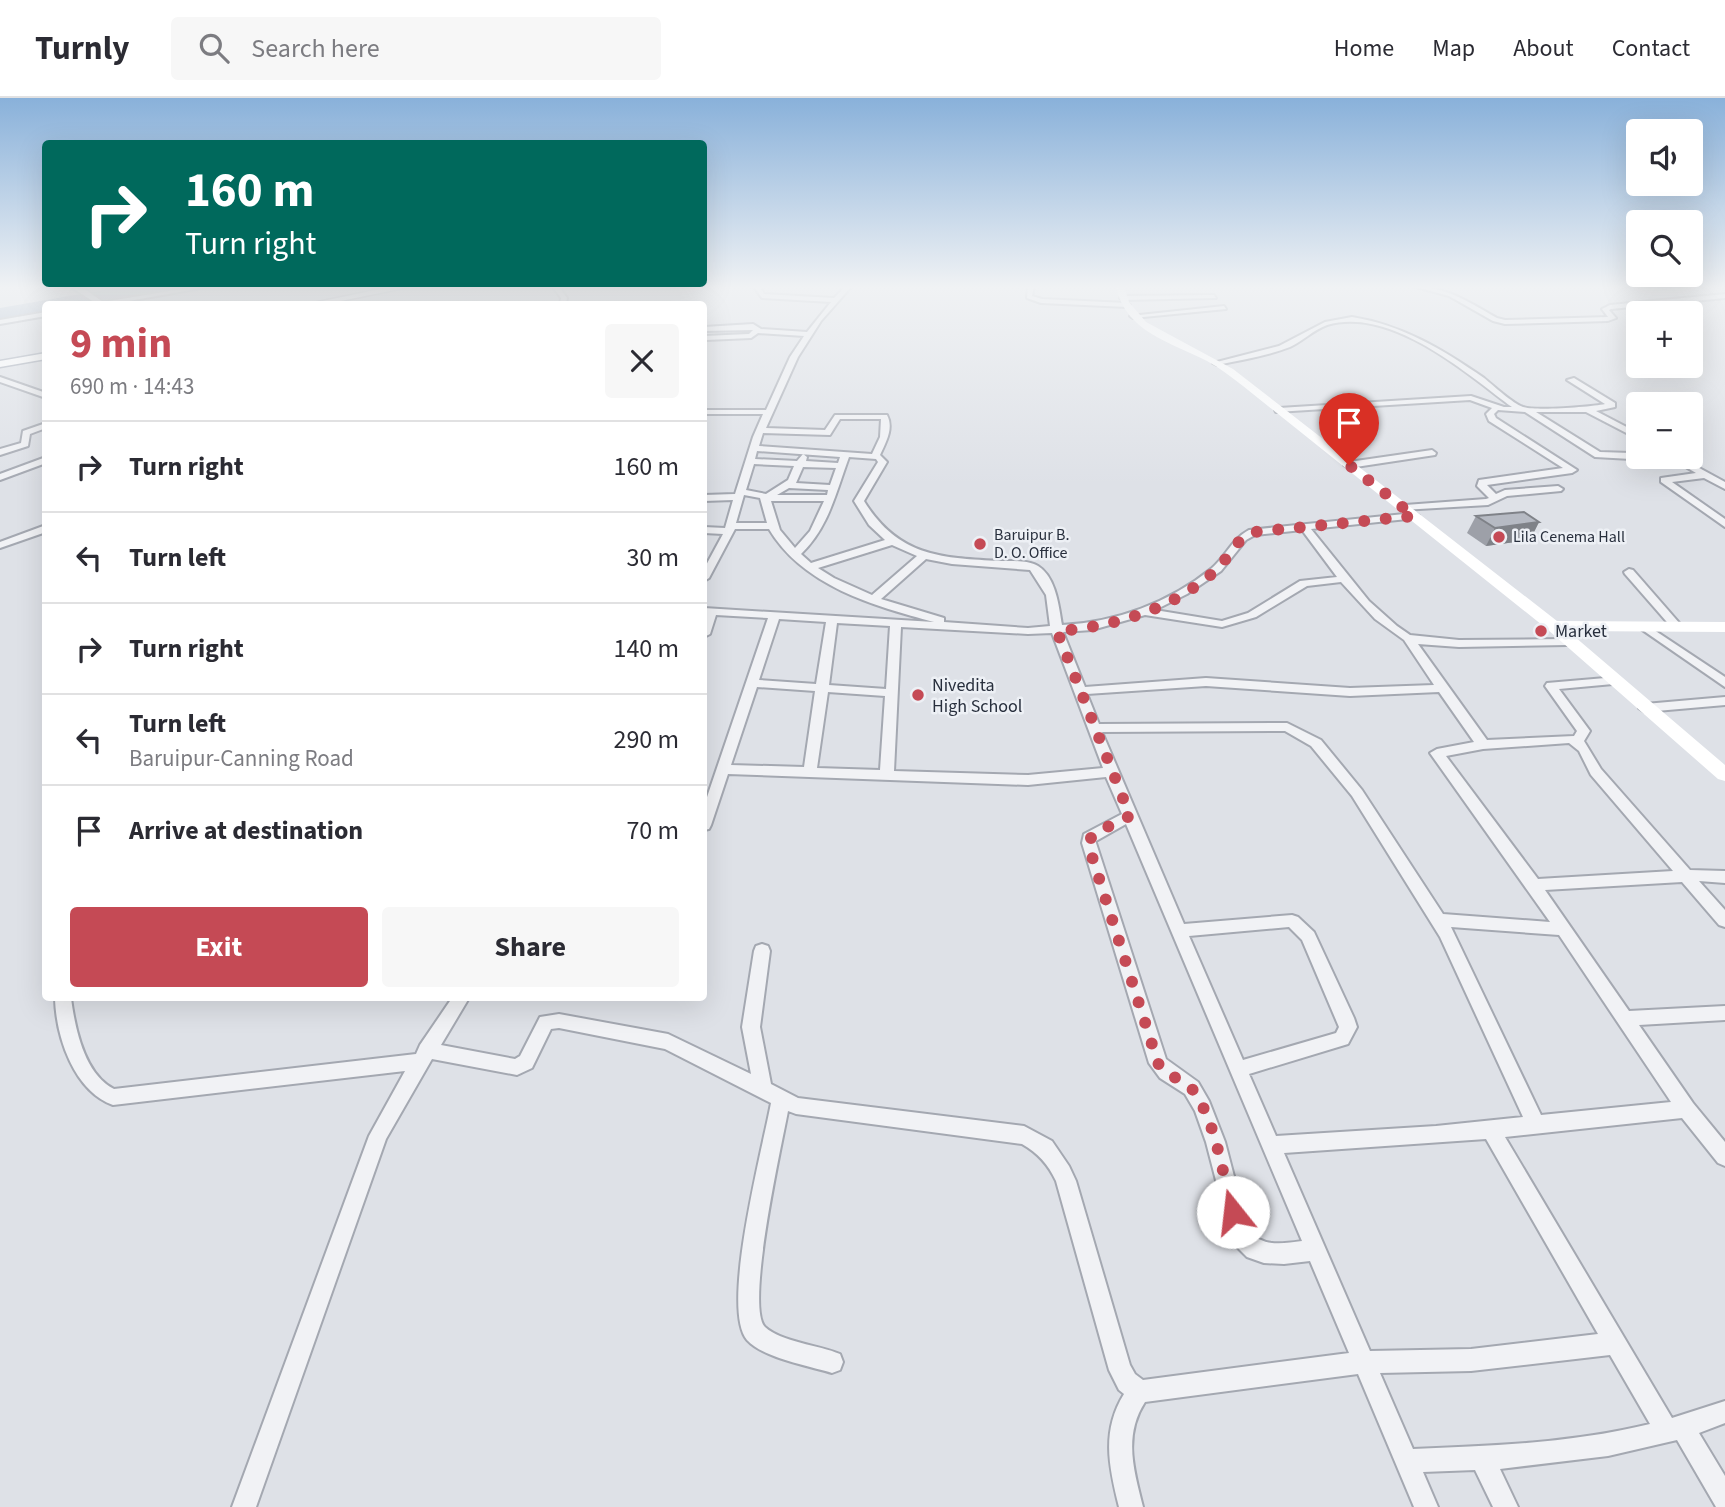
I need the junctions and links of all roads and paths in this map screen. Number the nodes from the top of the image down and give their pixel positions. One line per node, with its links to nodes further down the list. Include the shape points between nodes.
1 (797, 353): 16 (street)
2 (1196, 353): 6 (main road)
3 (1259, 353): 6 (street)
4 (1438, 353): 14 (street)
5 (42, 357): 7 (main road)
6 (1217, 363): 12 (main road)
7 (0, 364)
8 (0, 379): 10 (street)
9 (1571, 380): 13 (street, via 1612,405)
10 (42, 395)
11 (1497, 408): 12 (street, via 1465,397); 14 (street); 42 (street, via 1490,414 1492,419 1572,470 1482,482)
12 (1279, 410): 30 (main road)
13 (1588, 410): 14 (street); 19 (street)
14 (1526, 411): 26 (street, via 1598,455)
15 (707, 412): 16 (street)
16 (770, 412): 18 (street)
17 (42, 427): 22 (street, via 26,433 25,443)
18 (760, 430): 20 (street); 25 (street, via 827,433 838,417 884,417 884,437)
19 (1626, 430)
20 (755, 448): 21 (street); 28 (street)
21 (804, 450): 23 (street); 29 (street)
22 (0, 452)
23 (846, 453): 25 (street); 31 (street)
24 (1432, 453): 30 (street)
25 (875, 456): 50 (street, via 883,462 859,501 877,532)
26 (1626, 456)
27 (42, 461): 34 (street)
28 (751, 461): 29 (street); 39 (street)
29 (801, 463): 31 (street); 35 (street)
30 (1349, 465): 43 (main road)
31 (841, 466): 38 (street)
32 (1694, 469): 33 (street)
33 (1704, 475): 36 (street); 44 (street, via 1664,480)
34 (0, 477)
35 (788, 485): 38 (street); 41 (street)
36 (1725, 486)
37 (1558, 489): 42 (street, via 1505,493)
38 (832, 493): 41 (street); 52 (street, via 812,538)
39 (740, 494): 40 (street); 41 (street); 47 (street)
40 (707, 498)
41 (766, 498): 45 (street)
42 (1495, 498): 43 (street)
43 (1409, 512): 46 (street); 64 (main road)
44 (1725, 524)
45 (772, 526): 47 (street); 52 (street)
46 (1304, 526): 57 (street); 60 (street, via 1248,534 1203,580)
47 (729, 528): 49 (street); 55 (street)
48 (42, 529): 51 (street)
49 (707, 530)
50 (892, 541): 53 (street); 54 (street)
51 (0, 545)
52 (795, 554): 54 (street)
53 (924, 555): 58 (street); 69 (street, via 1034,568 1051,595)
54 (812, 566): 58 (street)
55 (707, 572)
56 (1629, 572): 66 (street)
57 (1344, 579): 60 (street, via 1304,583 1252,615 1222,624); 70 (street)
58 (873, 600): 68 (street)
59 (708, 612): 61 (street)
60 (1146, 612): 69 (street)
61 (774, 617): 62 (street); 73 (street)
62 (832, 619): 63 (street); 75 (street)
63 (896, 623): 68 (street); 78 (street)
64 (1553, 626): 65 (main road); 71 (main road)
65 (1645, 627): 66 (main road); 74 (street)
66 (1677, 627): 67 (main road)
67 (1725, 627)
68 (972, 629): 69 (street)
69 (1057, 631): 77 (street)
70 (1408, 638): 71 (street); 76 (street)
71 (1567, 642): 72 (main road)
72 (1613, 680): 80 (main road); 82 (street, via 1551,686 1584,730)
73 (750, 683): 75 (street); 84 (street)
74 (1725, 683)
75 (823, 688): 78 (street); 85 (street)
76 (1441, 688): 77 (street, via 1350,692 1206,682); 83 (street)
77 (1080, 691): 81 (street)
78 (892, 693): 87 (street)
79 (1725, 701): 80 (street)
80 (1645, 708): 88 (main road)
81 (1094, 728): 86 (street); 94 (street, via 1255,726 1298,731 1322,750 1357,793)
82 (1577, 742): 83 (street); 91 (street, via 1589,752 1596,772)
83 (1483, 745): 93 (street, via 1439,751 1437,757)
84 (723, 769): 85 (street); 89 (street)
85 (810, 771): 87 (street)
86 (1111, 772): 87 (street, via 1028,780); 90 (street)
87 (887, 773)
88 (1725, 775)
89 (707, 816)
90 (1130, 816): 97 (street); 111 (street, via 1093,834 1088,844 1158,1063 1196,1093 1208,1120 1239,1236 1249,1249 1262,1253)
91 (1688, 875): 92 (street); 93 (street); 95 (street)
92 (1724, 875)
93 (1534, 885): 96 (street)
94 (1439, 920): 96 (street); 107 (street)
95 (1725, 921)
96 (1564, 929): 102 (street)
97 (1180, 931): 104 (street); 104 (street, via 1292,921 1308,936 1345,1018 1348,1027 1342,1039)
98 (762, 951): 105 (street, via 751,1027)
99 (62, 1001): 103 (street, via 65,1025 92,1084 113,1097)
100 (459, 1001): 103 (street)
101 (1725, 1013): 102 (street)
102 (1625, 1019): 106 (street)
103 (423, 1056): 105 (street, via 517,1067 526,1062 546,1022 559,1021 668,1042); 122 (street, via 378,1136)
104 (1240, 1069): 109 (street)
105 (772, 1096): 113 (street, via 748,1316 754,1331 764,1339); 115 (street, via 796,1106 1024,1135 1039,1142 1056,1158 1066,1181 1120,1370)
106 (1686, 1109): 107 (street); 110 (street)
107 (1536, 1125): 108 (street)
108 (1491, 1130): 109 (street); 112 (street)
109 (1272, 1145): 111 (street)
110 (1725, 1157)
111 (1317, 1250): 114 (street)
112 (1616, 1343): 114 (street, via 1471,1360); 117 (street)
113 (832, 1362)
114 (1364, 1362): 115 (street); 119 (street)
115 (1139, 1391): 123 (street, via 1127,1406 1120,1430 1120,1464)
116 (1725, 1412): 117 (street)
117 (1675, 1430): 118 (street, via 1560,1453); 120 (street)
118 (1482, 1459): 119 (street); 124 (street)
119 (1406, 1461): 121 (street)
120 (1725, 1499)
121 (1422, 1506)
122 (244, 1507)
123 (1131, 1507)
124 (1506, 1507)

